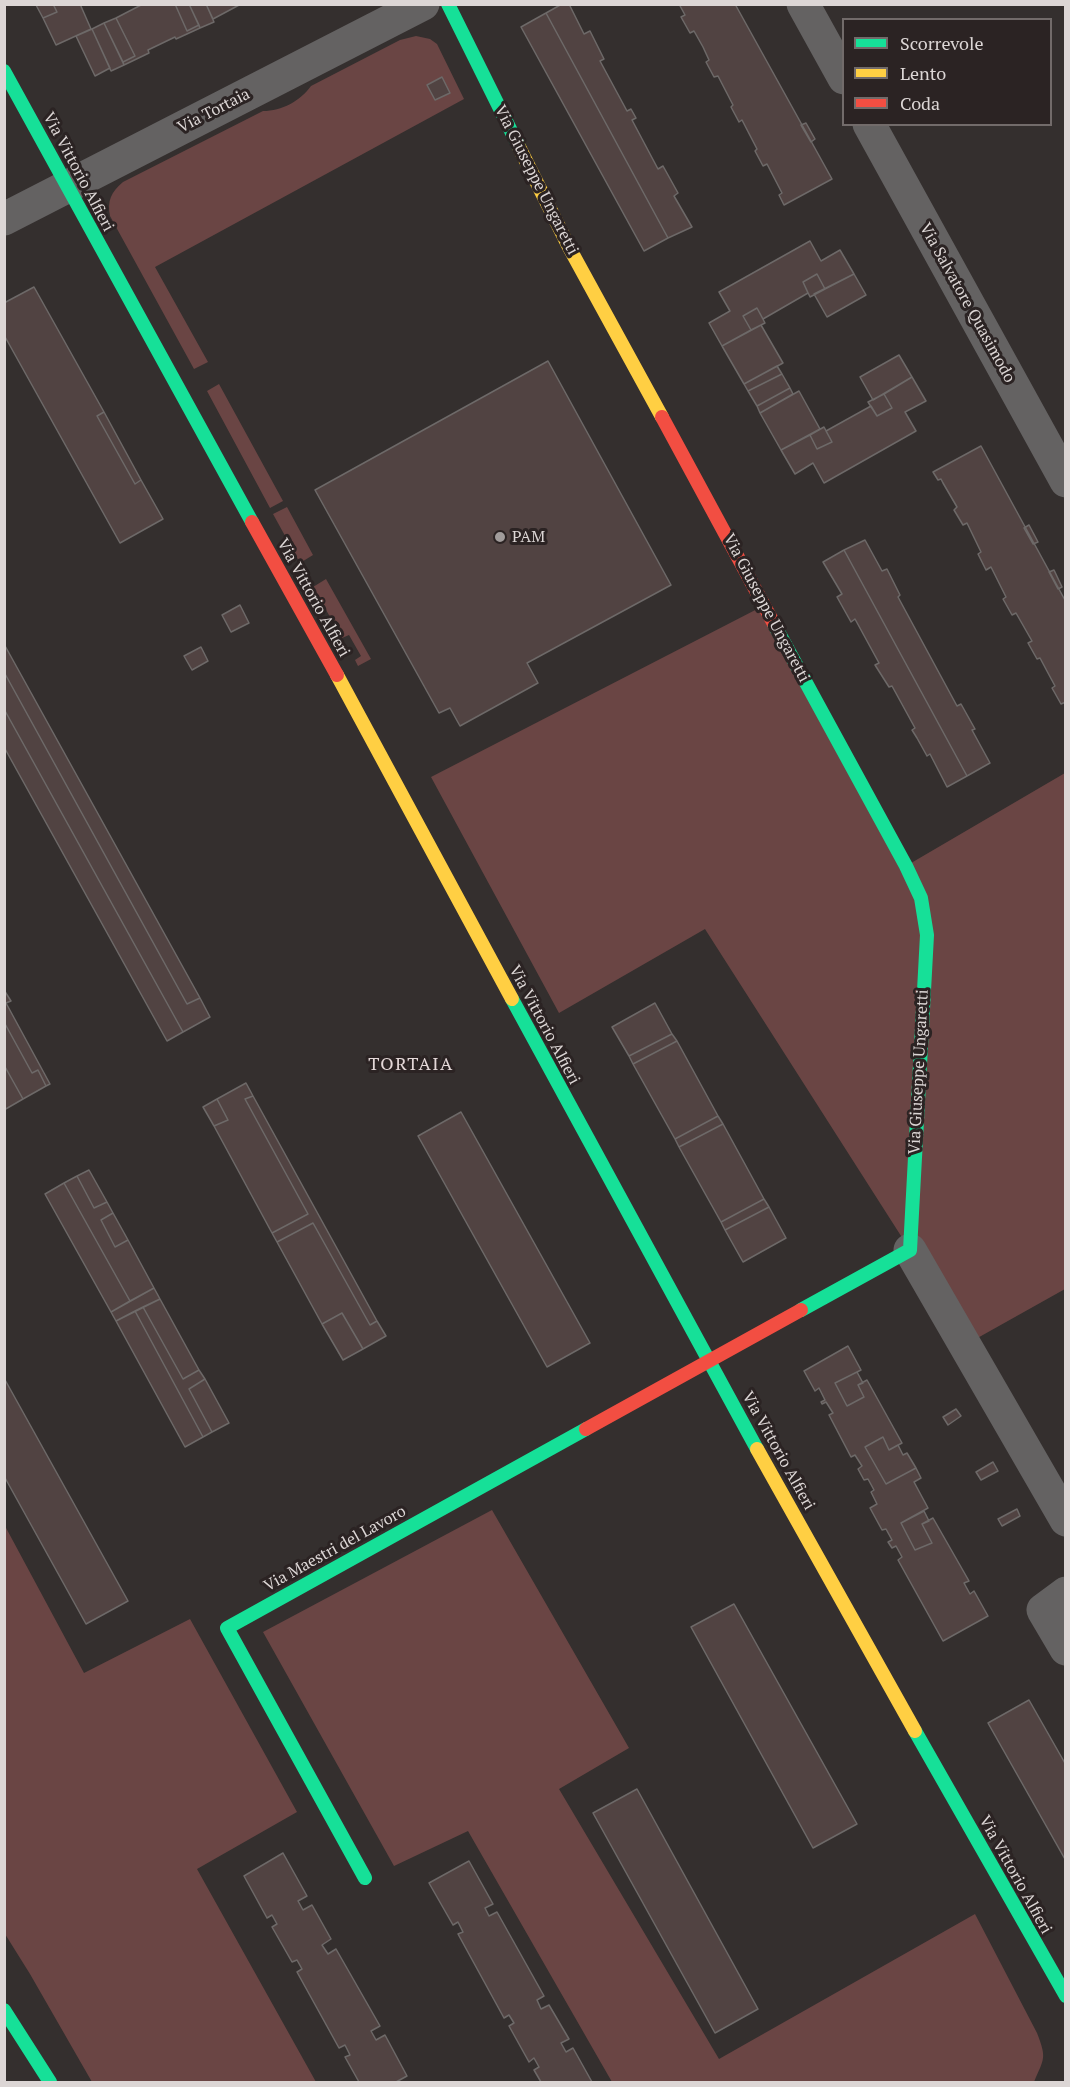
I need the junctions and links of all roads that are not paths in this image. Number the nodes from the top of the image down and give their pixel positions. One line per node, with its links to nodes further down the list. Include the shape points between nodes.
1 (423, 4): 7 (street, Via Tortaia)
2 (448, 4): 10 (street, Via Giuseppe Ungaretti, via 570,249 921,898 927,935)
3 (803, 4): 5 (street)
4 (4, 71): 7 (street, Via Vittorio Alfieri)
5 (842, 76)
6 (870, 126): 9 (street, Via Salvatore Quasimodo)
7 (66, 187): 8 (street, Via Tortaia); 11 (street, Via Vittorio Alfieri, via 360,717)
8 (4, 219)
9 (1065, 481)
10 (910, 1250): 11 (street); 12 (street)
11 (709, 1362): 15 (street, Via Maestri del Lavoro, via 227,1628); 16 (street, Via Vittorio Alfieri)
12 (1065, 1520)
13 (1065, 1593): 14 (street, via 1043,1610)
14 (1065, 1648)
15 (365, 1878)
16 (1064, 1999)
17 (4, 2010): 18 (street)
18 (50, 2082)

